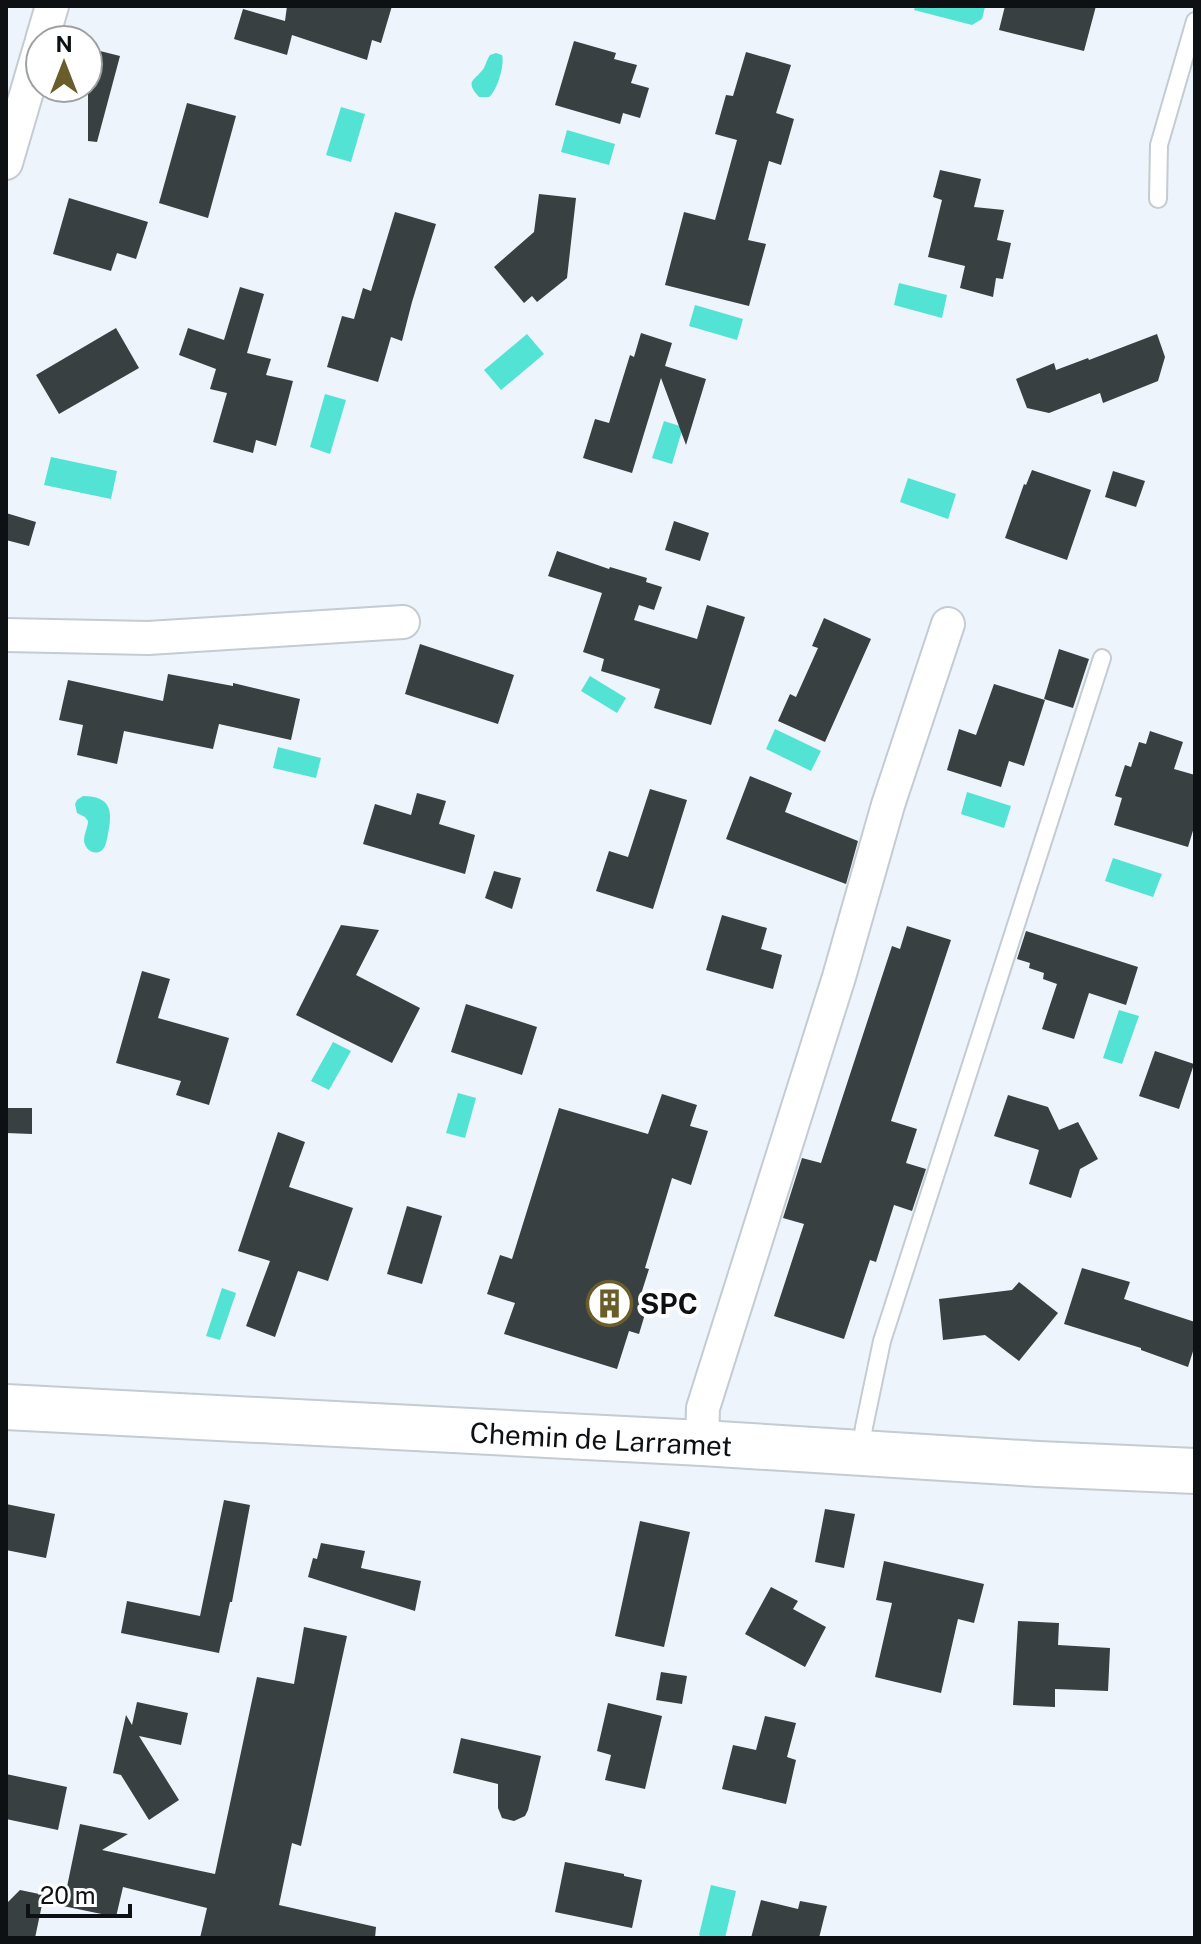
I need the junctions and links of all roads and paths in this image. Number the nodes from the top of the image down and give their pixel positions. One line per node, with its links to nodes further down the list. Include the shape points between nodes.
1 (1195, 21): 4 (lane, via 1159,145)
2 (24, 102): 3 (street)
3 (6, 163)
4 (1158, 199)
5 (403, 622): 7 (street, via 148,638)
6 (948, 624): 10 (street, via 703,1408)
7 (6, 635)
8 (1102, 658): 11 (lane, via 882,1341)
9 (6, 1407): 10 (main road, Chemin de Larramet)
10 (702, 1443): 11 (main road, Chemin de Larramet)
11 (861, 1454): 12 (main road, Chemin de Larramet)
12 (1195, 1471)

